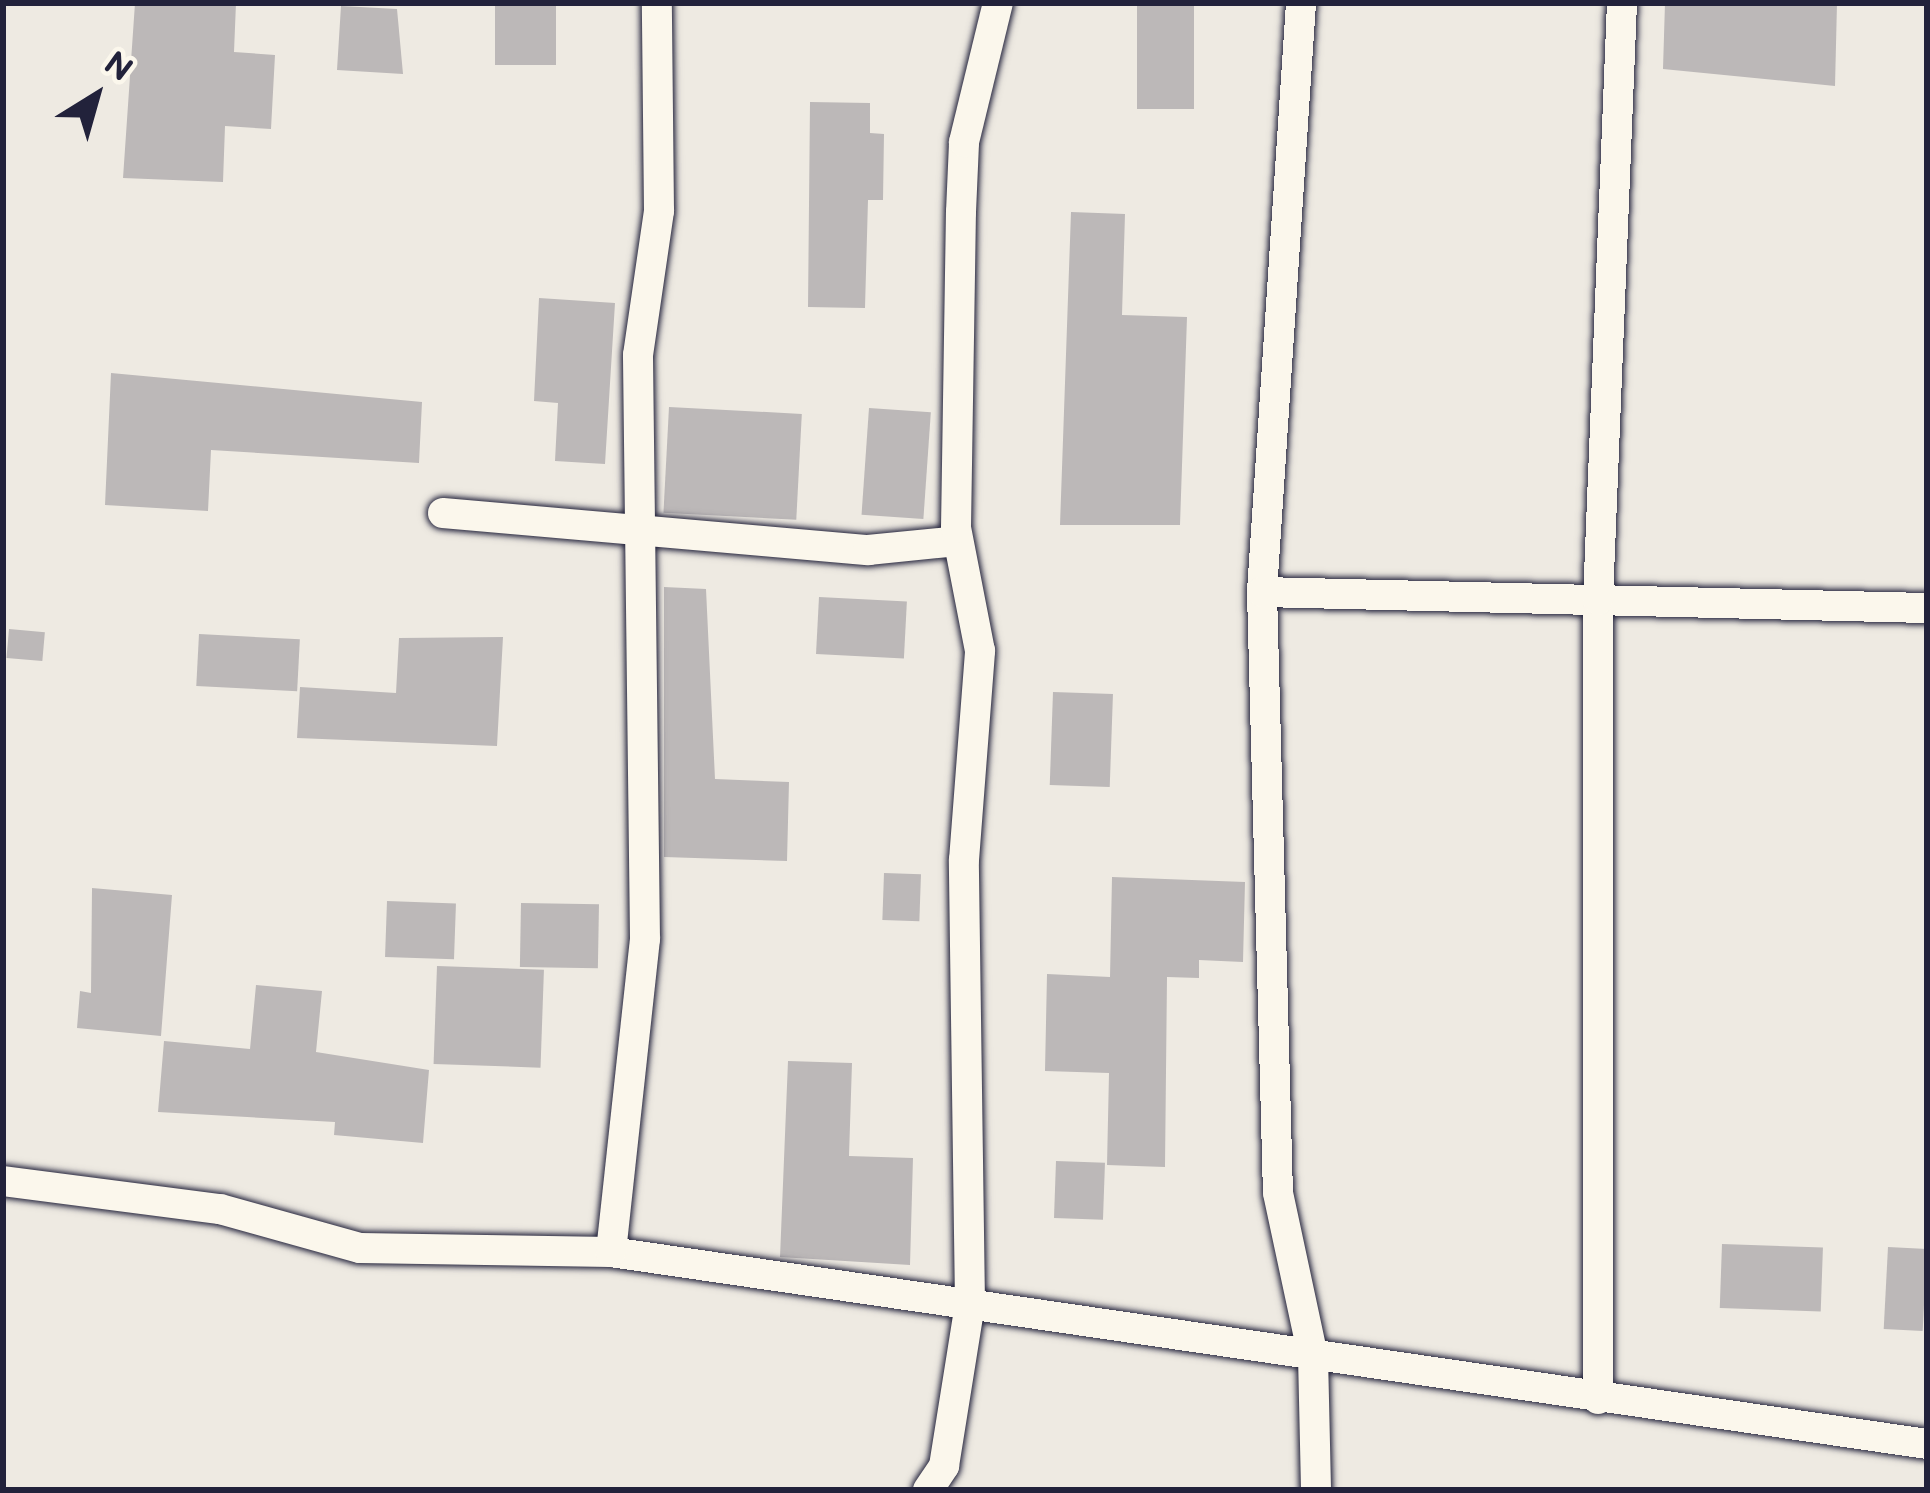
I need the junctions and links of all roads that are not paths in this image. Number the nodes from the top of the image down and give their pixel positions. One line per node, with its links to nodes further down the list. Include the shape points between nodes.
1 (657, 3): 6 (street, via 659,211 638,355)
2 (998, 3): 7 (street, via 964,142)
3 (1300, 3): 8 (street)
4 (1622, 3): 9 (street)
5 (443, 512): 6 (street)
6 (638, 536): 7 (street, via 868,550); 12 (street, via 645,939)
7 (958, 541): 13 (street, via 980,651 964,860)
8 (1262, 592): 9 (street); 14 (street, via 1277,1193)
9 (1598, 600): 10 (street); 15 (street)
10 (1927, 608)
11 (3, 1181): 12 (street, via 220,1209 360,1248)
12 (610, 1252): 13 (street)
13 (970, 1304): 14 (street); 17 (street, via 944,1466)
14 (1313, 1356): 15 (street); 18 (street)
15 (1598, 1399): 16 (street)
16 (1927, 1444)
17 (928, 1490)
18 (1316, 1490)

